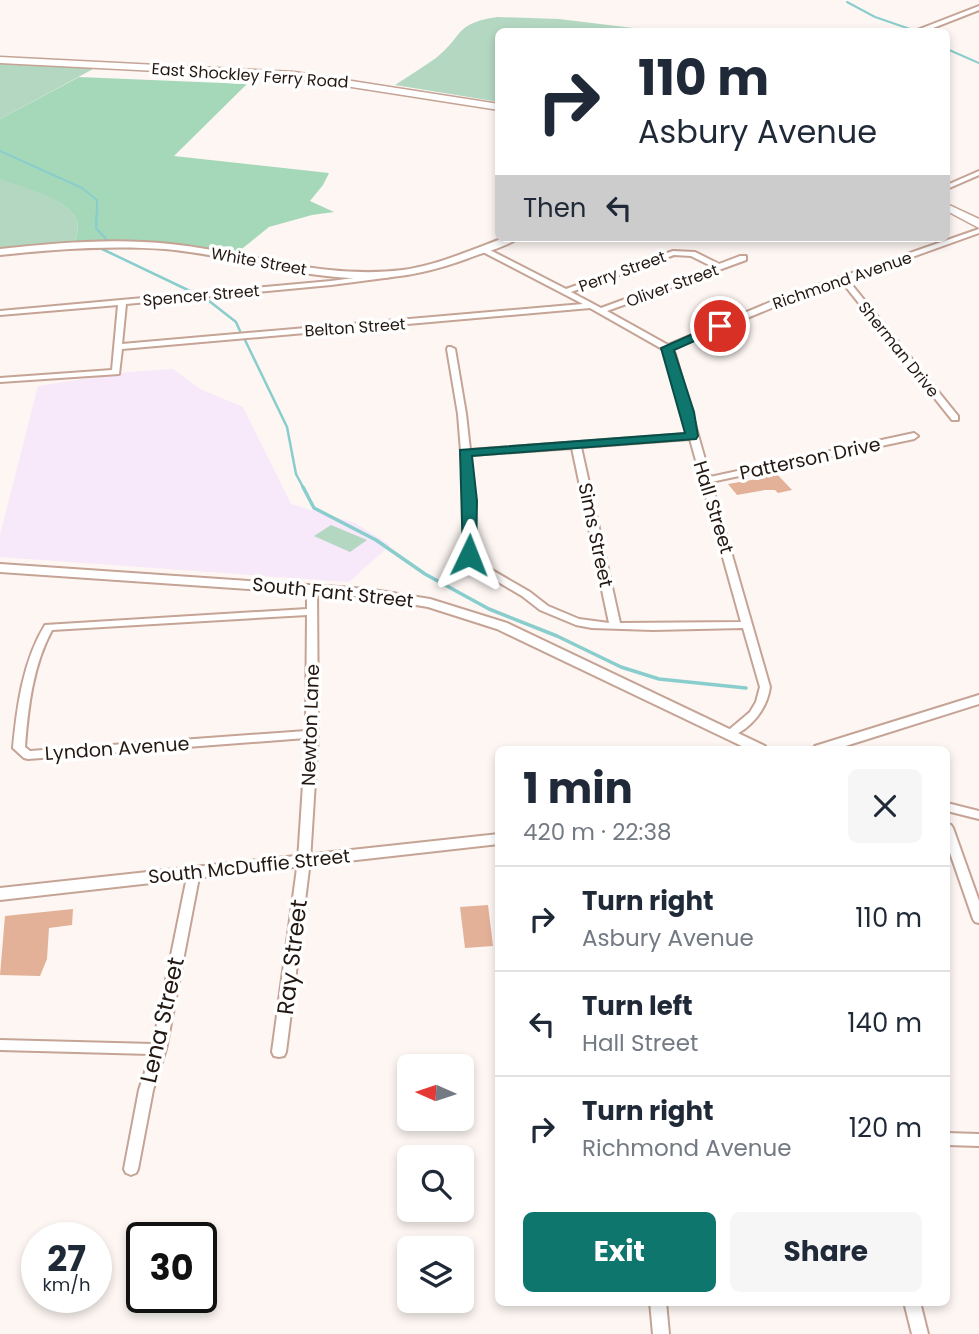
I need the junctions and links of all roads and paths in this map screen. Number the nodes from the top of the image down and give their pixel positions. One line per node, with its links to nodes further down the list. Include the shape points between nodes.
1 (979, 8): 2 (street)
2 (926, 28)
3 (0, 60): 4 (highway, East Shockley Ferry Road, via 294,75)
4 (495, 106)
5 (979, 173): 6 (street)
6 (950, 186)
7 (950, 209): 8 (highway)
8 (979, 224)
9 (979, 231): 10 (street, Richmond Avenue)
10 (950, 241)
11 (502, 242): 13 (street, White Street)
12 (948, 242): 18 (street, Richmond Avenue)
13 (484, 249): 17 (street, White Street); 19 (street)
14 (0, 252): 17 (street, White Street, via 143,244 331,273)
15 (743, 258): 16 (street, Oliver Street)
16 (719, 267): 19 (street, Perry Street, via 692,254 674,253); 22 (street, Oliver Street)
17 (402, 273): 20 (street, Spencer Street)
18 (844, 279): 25 (street, Richmond Avenue); 28 (street, Sherman Drive)
19 (565, 292): 21 (street)
20 (122, 302): 23 (street, Spencer Street); 24 (street)
21 (591, 306): 22 (street); 24 (street, Belton Street)
22 (600, 311): 25 (street)
23 (0, 313)
24 (118, 347): 27 (street, via 116,372)
25 (667, 348): 29 (street, Hall Street)
26 (451, 349): 32 (street)
27 (0, 380)
28 (955, 418)
29 (692, 436): 31 (street); 33 (street, Hall Street)
30 (914, 436): 33 (street, Patterson Drive)
31 (576, 445): 32 (street); 37 (street, Sims Street)
32 (465, 453): 37 (street, via 470,501 468,552 473,562 563,618)
33 (707, 480): 38 (street, Hall Street)
34 (0, 568): 35 (street, South Fant Street)
35 (312, 588): 36 (street, Newton Lane); 41 (street, South Fant Street, via 414,599 474,615)
36 (312, 612): 40 (street, Newton Lane); 40 (street, Lyndon Avenue, via 49,627 28,689 19,748 28,755)
37 (615, 625): 38 (street)
38 (747, 625): 41 (street, Hall Street, via 764,698 745,724)
39 (979, 699): 43 (street)
40 (312, 734): 48 (street, Newton Lane)
41 (730, 734): 42 (street, South Fant Street)
42 (754, 746)
43 (833, 746)
44 (950, 808): 45 (street)
45 (979, 815)
46 (950, 837): 51 (street)
47 (495, 839): 48 (street, South McDuffie Street)
48 (304, 861): 49 (street, South McDuffie Street); 54 (street, Ray Street)
49 (194, 872): 50 (street, South McDuffie Street); 53 (street, Lena Street)
50 (0, 894)
51 (979, 919)
52 (0, 1045): 53 (street)
53 (159, 1049): 57 (street, Lena Street)
54 (279, 1052)
55 (950, 1139): 56 (street)
56 (979, 1140)
57 (131, 1169)
58 (658, 1306): 60 (street)
59 (913, 1306): 61 (street)
60 (661, 1334)
61 (920, 1334)

